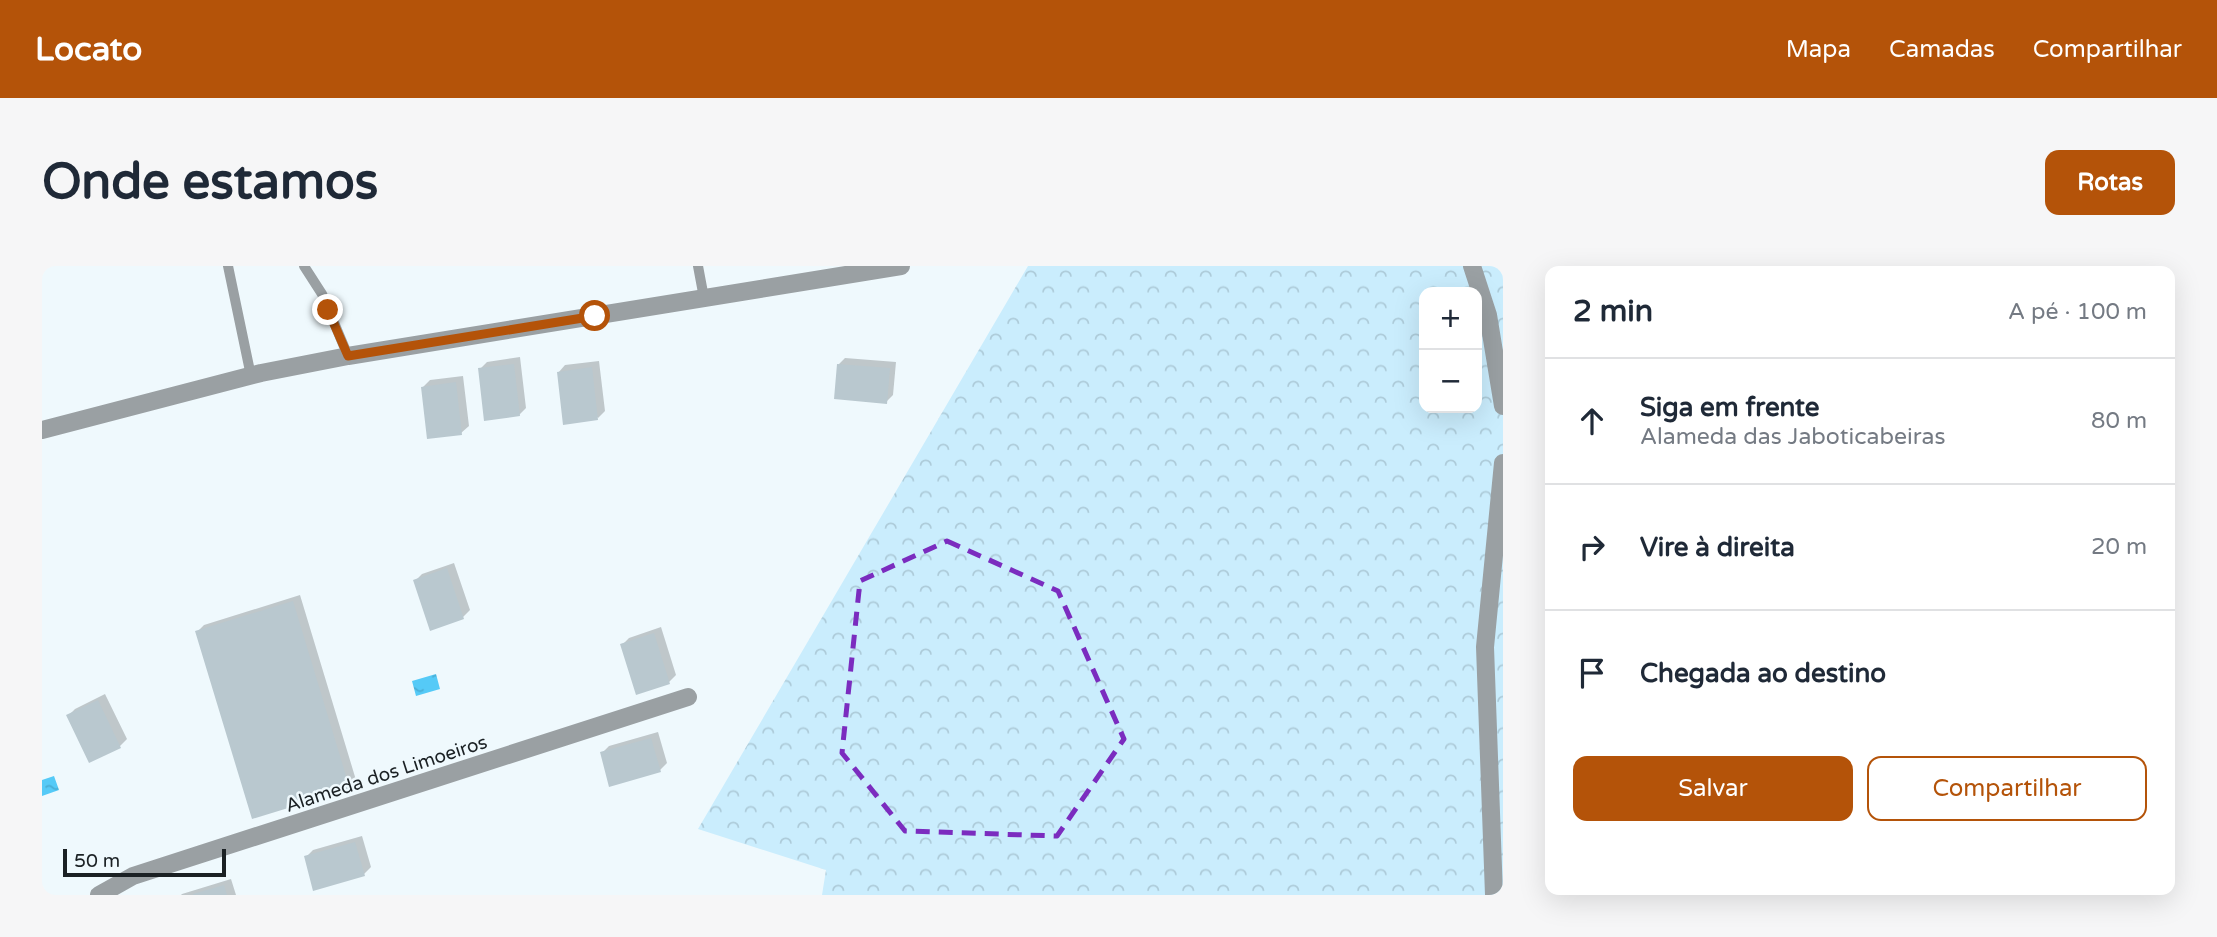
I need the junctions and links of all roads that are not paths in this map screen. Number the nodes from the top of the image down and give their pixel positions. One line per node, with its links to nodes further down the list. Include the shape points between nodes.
1 (228, 266): 8 (lane)
2 (304, 266): 7 (lane)
3 (698, 266): 6 (lane)
4 (1472, 266): 9 (street, via 1488,315)
5 (893, 267): 6 (street)
6 (704, 298): 7 (street)
7 (348, 356): 8 (street)
8 (251, 376): 10 (street)
9 (1503, 406)
10 (42, 430)
11 (1503, 463): 14 (street, via 1485,647)
12 (688, 697): 13 (street, Alameda dos Limoeiros, via 133,876)
13 (99, 895)
14 (1494, 895)

